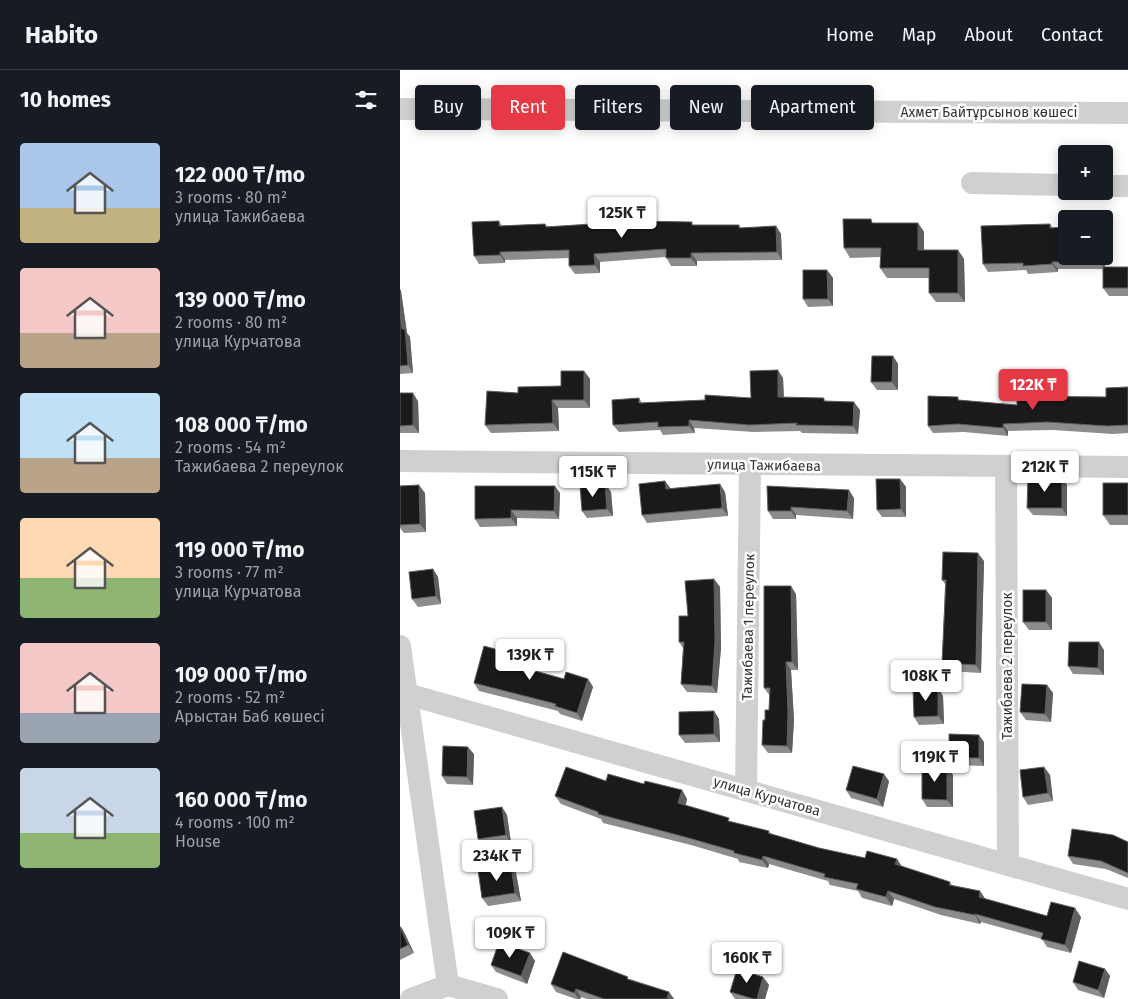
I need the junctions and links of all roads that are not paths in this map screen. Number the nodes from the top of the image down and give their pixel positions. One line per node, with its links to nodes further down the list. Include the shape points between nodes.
1 (400, 108): 2 (street, Ахмет Байтұрсынов көшесі)
2 (1128, 113)
3 (972, 183): 4 (street)
4 (1058, 185)
5 (1113, 186): 6 (street)
6 (1128, 186)
7 (400, 461): 8 (street, улица Тажибаева)
8 (750, 465): 9 (street, улица Тажибаева); 13 (street, Тажибаева 1 переулок)
9 (1006, 467): 10 (street, улица Тажибаева); 14 (street, Тажибаева 2 переулок)
10 (1128, 467)
11 (400, 646): 12 (street)
12 (406, 694): 13 (street, улица Курчатова); 16 (street)
13 (746, 790): 14 (street, улица Курчатова)
14 (1008, 865): 15 (street, улица Курчатова)
15 (1128, 900)
16 (448, 985): 17 (street); 18 (street)
17 (411, 999)
18 (497, 999)

